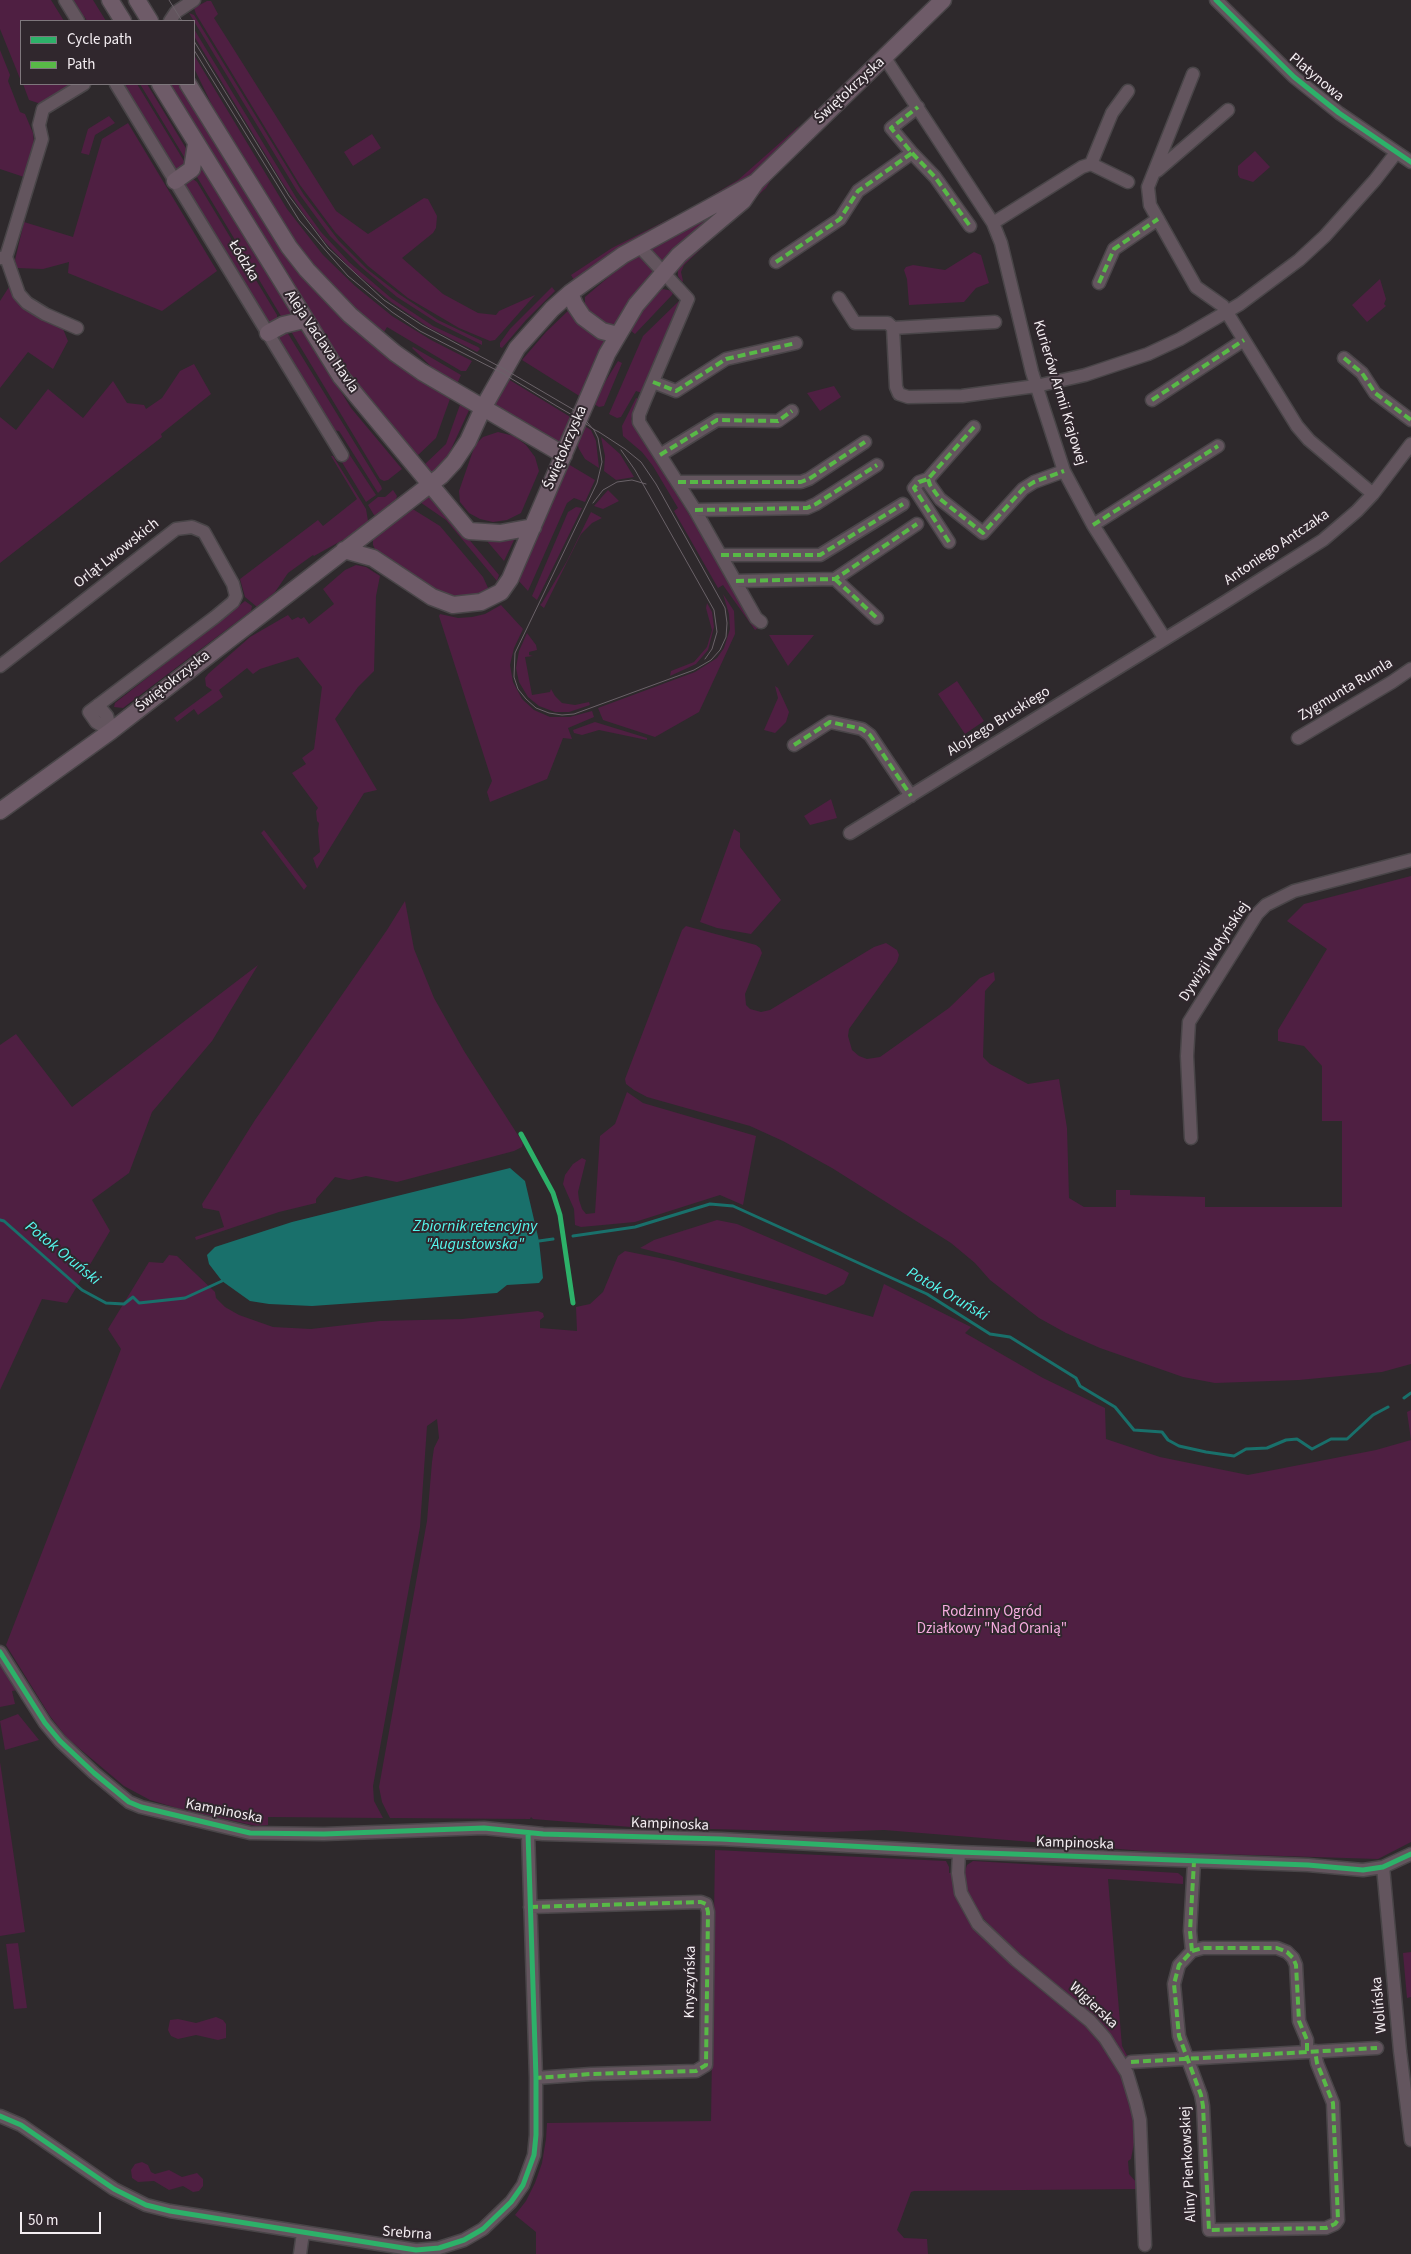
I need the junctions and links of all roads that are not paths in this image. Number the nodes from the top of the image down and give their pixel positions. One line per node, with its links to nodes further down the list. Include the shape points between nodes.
1 (66, 0): 7 (street)
2 (110, 0): 8 (main road)
3 (137, 0): 9 (main road)
4 (194, 0): 10 (street, via 176,12)
5 (943, 0): 11 (main road, Świętokrzyska)
6 (1216, 0): 22 (street, Platynowa, via 1294,77)
7 (77, 20)
8 (122, 20)
9 (149, 20)
10 (171, 20)
11 (885, 58): 18 (street, Kurierów Armii Krajowej); 27 (main road, Świętokrzyska)
12 (1193, 74): 25 (street)
13 (82, 85): 33 (street, via 43,109 39,126 42,139)
14 (117, 85): 26 (street, Łódzka)
15 (161, 85): 20 (main road, Aleja Vaclava Havla)
16 (189, 85): 52 (main road, Aleja Vaclava Havla, via 289,247 328,294 395,353)
17 (1128, 91): 24 (street, via 1112,113)
18 (918, 107): 21 (street, via 891,128); 30 (street, Kurierów Armii Krajowej)
19 (1228, 110): 25 (street)
20 (196, 144): 26 (main road, via 192,169); 40 (main road, Aleja Vaclava Havla)
21 (912, 153): 31 (street, via 935,177); 34 (street, via 858,191 840,219)
22 (1396, 153): 23 (street, Platynowa); 39 (street, via 1325,236 1299,260)
23 (1411, 162)
24 (1091, 164): 28 (street); 30 (street)
25 (1155, 173): 29 (street, via 1148,187 1148,198)
26 (175, 181): 44 (street, Łódzka)
27 (756, 182): 32 (main road, Świętokrzyska); 35 (main road, Świętokrzyska, via 743,202 679,255)
28 (1128, 182)
29 (1158, 219): 36 (street, via 1114,250); 39 (street, via 1196,287)
30 (993, 223): 50 (street, Kurierów Armii Krajowej, via 1001,243)
31 (970, 226)
32 (640, 246): 35 (street); 37 (main road, Świętokrzyska)
33 (3, 258): 42 (street, via 23,298 45,314)
34 (776, 262)
35 (664, 272): 45 (main road, Świętokrzyska, via 636,305); 49 (street, via 688,299)
36 (1099, 283)
37 (570, 293): 45 (main road, via 583,317 592,325 610,334); 52 (main road, Świętokrzyska, via 518,348)
38 (839, 298): 43 (street, via 855,324 888,323)
39 (1228, 313): 46 (street); 50 (street, via 1148,354 1085,375)
40 (304, 320): 44 (main road); 66 (main road, Aleja Vaclava Havla, via 341,377)
41 (995, 322): 43 (street)
42 (77, 328)
43 (893, 328): 50 (street, via 896,387 900,394 908,397 962,396)
44 (268, 333): 59 (street, Łódzka)
45 (618, 334): 60 (main road, Świętokrzyska)
46 (1244, 340): 51 (street); 67 (street, via 1309,440)
47 (796, 343): 49 (street, via 726,359 676,392)
48 (1344, 358): 54 (street, via 1362,373 1375,393)
49 (654, 382): 61 (street, via 639,418)
50 (1036, 386): 63 (street, Kurierów Armii Krajowej)
51 (1152, 400)
52 (483, 408): 60 (main road, Aleja Vaclava Havla); 66 (main road, Świętokrzyska, via 454,462)
53 (792, 411): 61 (street, via 778,421 717,420)
54 (1411, 420)
55 (974, 427): 64 (street)
56 (865, 442): 65 (street, via 801,482)
57 (1411, 444): 67 (street, Antoniego Antczaka)
58 (1218, 446): 71 (street)
59 (342, 455)
60 (564, 455): 72 (main road, Świętokrzyska)
61 (660, 455): 65 (street)
62 (877, 465): 69 (street, via 807,508)
63 (1064, 471): 64 (street, via 1023,489 983,533 940,499); 71 (street, Kurierów Armii Krajowej)
64 (928, 479): 74 (street, via 915,485 914,490)
65 (678, 482): 69 (street)
66 (431, 484): 72 (main road, Aleja Vaclava Havla, via 469,530 500,532); 73 (main road, Świętokrzyska)
67 (1373, 494): 82 (street, Antoniego Antczaka, via 1323,540)
68 (903, 504): 76 (street, via 820,555)
69 (695, 510): 76 (street)
70 (917, 524): 78 (street)
71 (1093, 525): 82 (street, Kurierów Armii Krajowej)
72 (532, 527): 77 (main road, Świętokrzyska, via 510,579 501,592 468,605 453,605 432,597)
73 (364, 535): 75 (main road, Świętokrzyska); 77 (main road)
74 (948, 542)
75 (344, 550): 77 (main road, Świętokrzyska); 85 (main road, Świętokrzyska)
76 (721, 555): 79 (street)
77 (373, 558)
78 (835, 579): 79 (street); 80 (street)
79 (736, 581): 81 (street)
80 (877, 618)
81 (761, 622)
82 (1165, 639): 88 (street, Alojzego Bruskiego)
83 (0, 666): 85 (street, Orląt Lwowskich, via 176,529 192,527 204,532 236,590 236,596 233,602 94,708 96,722)
84 (1411, 668): 86 (street, Zygmunta Rumla)
85 (110, 731): 89 (main road, Świętokrzyska)
86 (1298, 738)
87 (794, 745): 88 (street, via 830,722 862,729 870,735)
88 (911, 796): 90 (street, Alojzego Bruskiego)
89 (0, 811)
90 (850, 833)
91 (1411, 860): 92 (street, Dywizji Wołyńskiej, via 1294,891 1266,905 1253,919 1189,1022)
92 (1190, 1138)
93 (0, 1652): 94 (street, Kampinoska, via 60,1741 129,1802 141,1807 250,1833 331,1834 484,1828)
94 (528, 1833): 95 (street, Kampinoska, via 749,1840); 99 (street, Srebrna)
95 (959, 1852): 97 (street, Kampinoska); 109 (street, Wigierska, via 961,1893 978,1924 1090,2021 1127,2073 1140,2120)
96 (1411, 1854): 98 (street, Kampinoska)
97 (1194, 1862): 98 (street, Kampinoska, via 1363,1870); 100 (street)
98 (1383, 1867): 107 (street, Wolińska)
99 (530, 1907): 105 (street, Srebrna); 105 (street, Knyszyńska, via 700,1902 706,1904 708,1912 706,2064 696,2071)
100 (1192, 1951): 102 (street, Aliny Pienkowskiej, via 1277,1948 1290,1955 1296,1965 1299,2021); 103 (street, Aliny Pienkowskiej, via 1178,1965 1175,1978 1179,2036)
101 (1376, 2048): 102 (street)
102 (1311, 2051): 103 (street); 103 (street, Aliny Pienkowskiej, via 1331,2098 1334,2114 1339,2216 1335,2224 1326,2228 1209,2230 1203,2106)
103 (1187, 2058): 104 (street)
104 (1131, 2062)
105 (536, 2078): 110 (street, Srebrna, via 534,2155 523,2185 511,2202 483,2229 464,2240 439,2248)
106 (0, 2116): 108 (street, Srebrna, via 21,2125 114,2190 146,2205)
107 (1411, 2140)
108 (304, 2233): 110 (street, Srebrna); 111 (street)
109 (1145, 2245)
110 (393, 2251)
111 (300, 2254)

